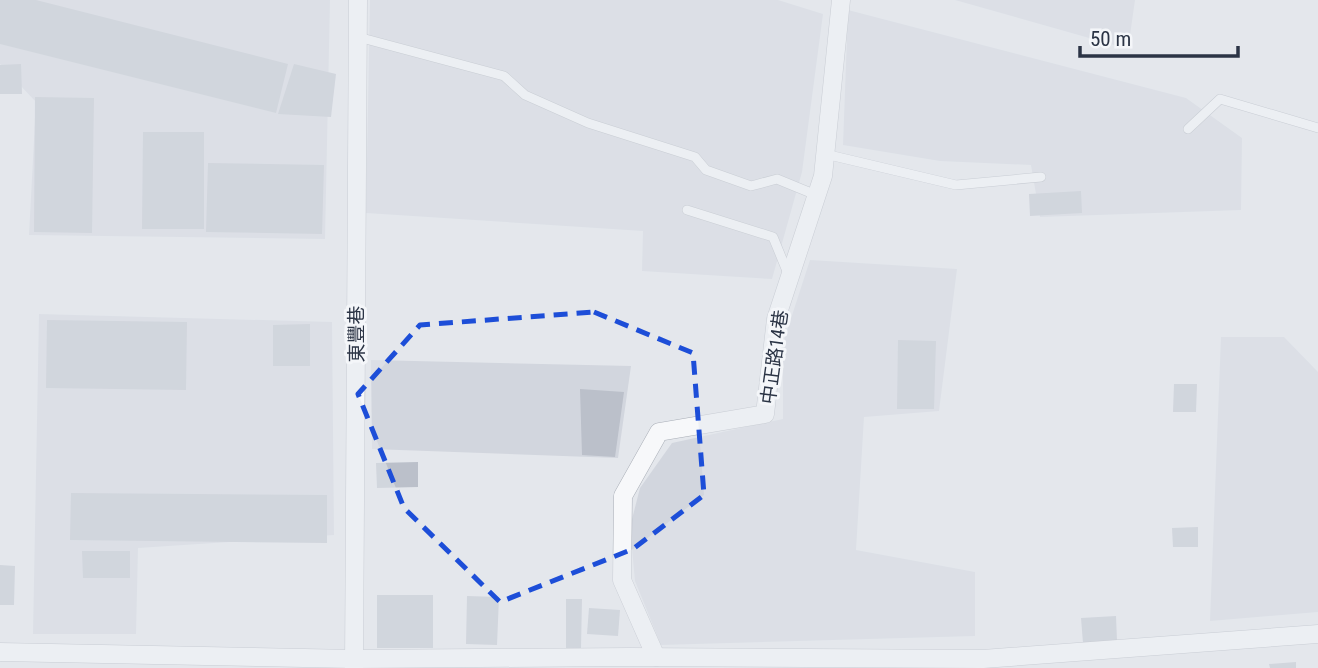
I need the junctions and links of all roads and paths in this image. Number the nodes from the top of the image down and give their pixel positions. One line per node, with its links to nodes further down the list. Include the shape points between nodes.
1 (358, 0): 3 (street, 東豐巷)
2 (841, 0): 6 (street, 中正路14巷)
3 (358, 37): 8 (lane, via 504,76 525,96 588,123 695,157 706,170 751,187 777,179); 17 (street, 東豐巷)
4 (1318, 128): 5 (lane, via 1220,100)
5 (1188, 129)
6 (825, 154): 7 (lane, via 956,185); 8 (street, 中正路14巷)
7 (1041, 177)
8 (816, 195): 10 (street, 中正路14巷)
9 (687, 210): 10 (lane, via 773,237)
10 (789, 278): 13 (street, 中正路14巷, via 776,319 765,414 659,432 623,496 622,580)
11 (1318, 634): 16 (street)
12 (0, 652): 17 (street)
13 (656, 657): 15 (street); 16 (street)
14 (597, 663): 15 (street); 17 (street)
15 (631, 663)
16 (983, 663)
17 (354, 664)

